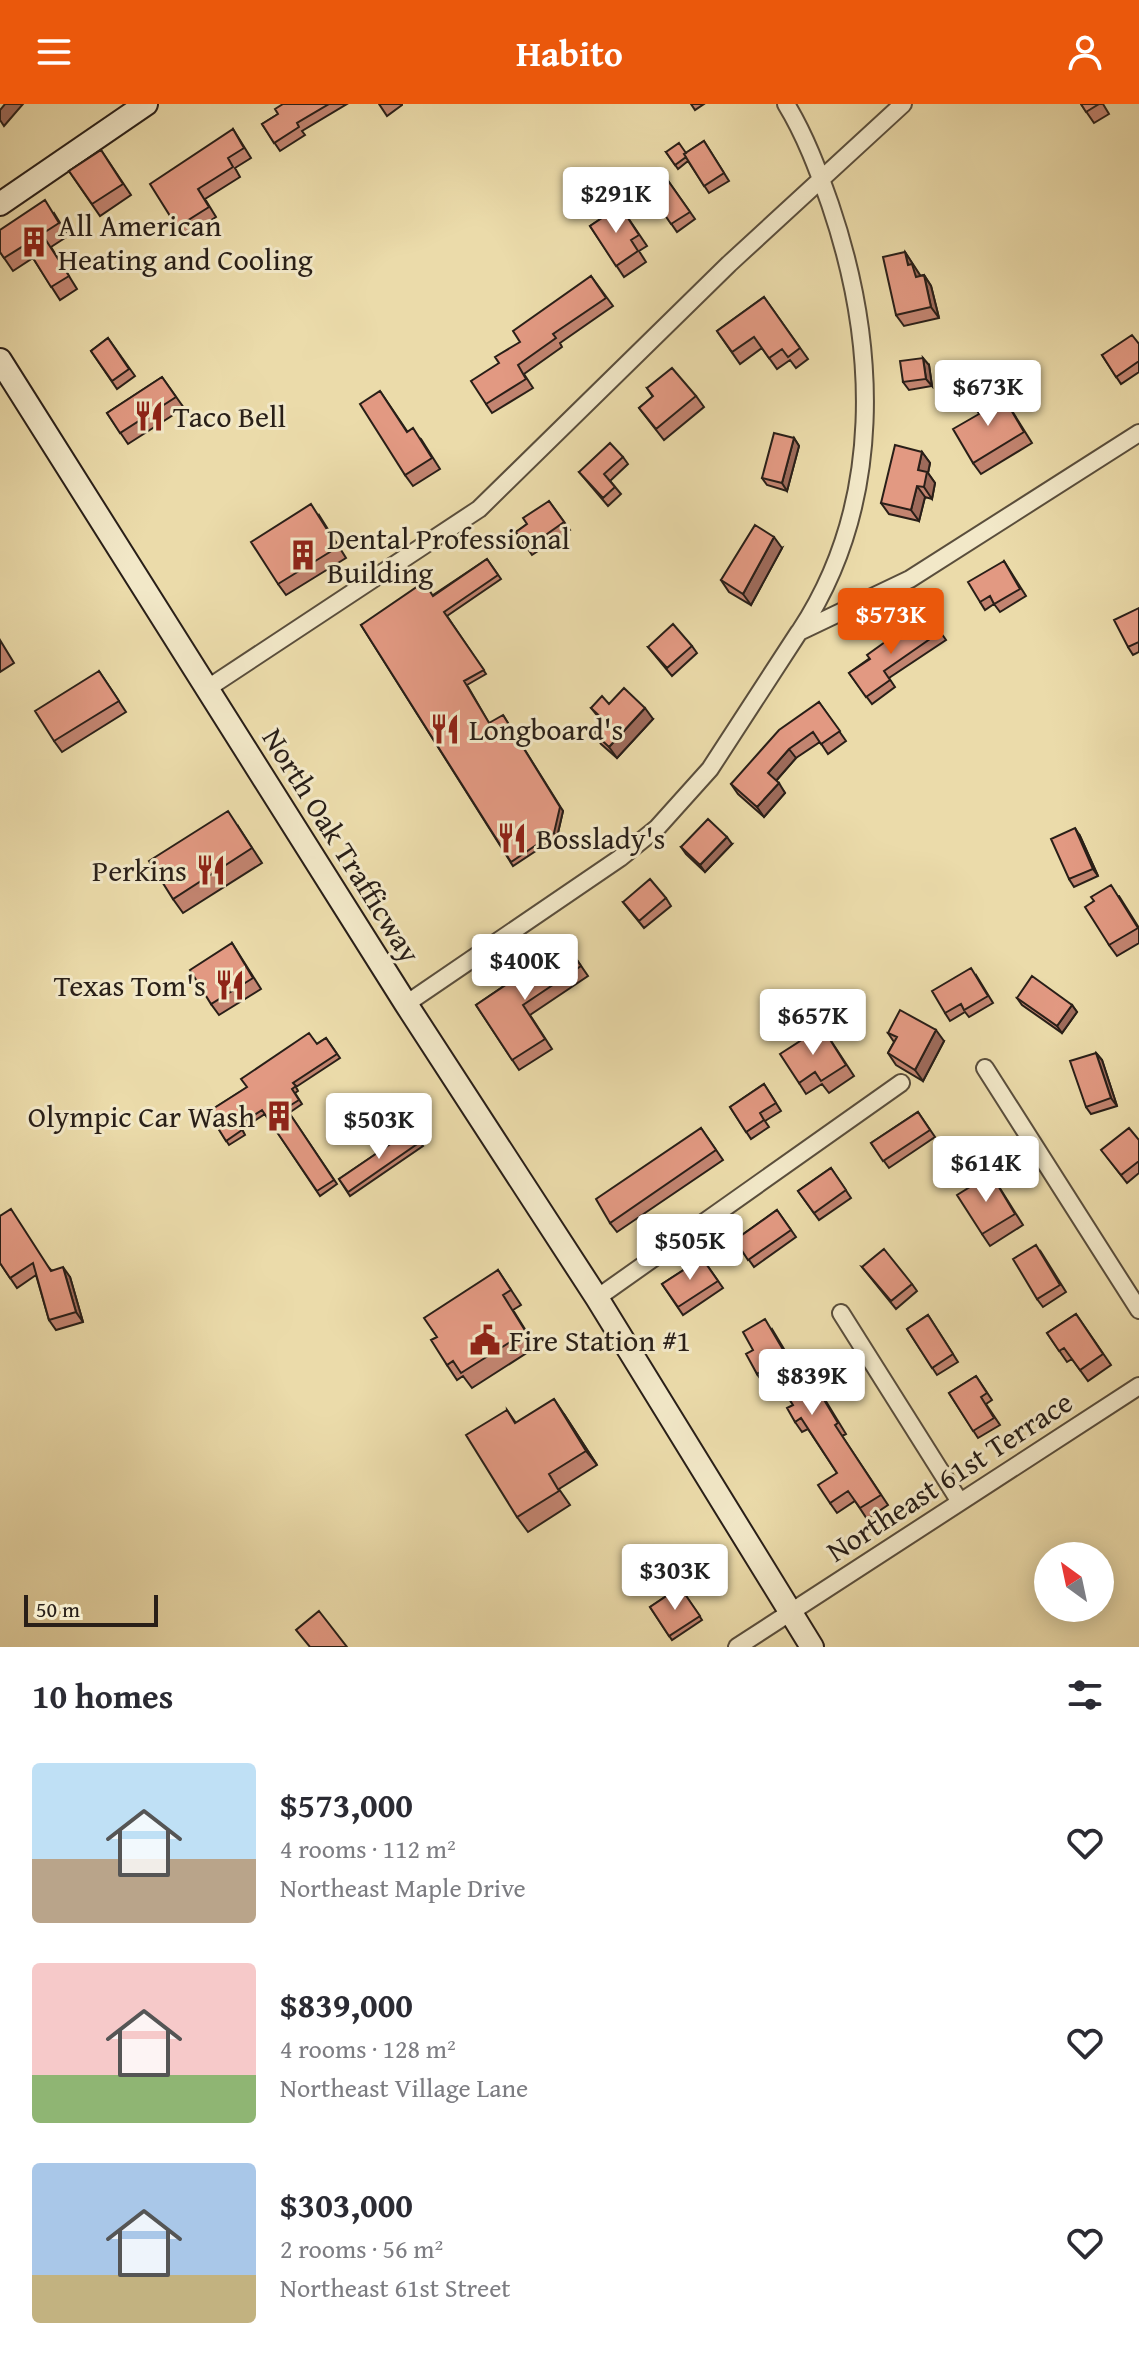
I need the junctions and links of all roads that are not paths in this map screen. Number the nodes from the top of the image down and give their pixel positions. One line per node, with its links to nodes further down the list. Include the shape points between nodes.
1 (146, 104): 5 (main road)
2 (786, 104): 4 (street)
3 (903, 104): 4 (street)
4 (821, 179): 8 (street, via 854,288 866,391 863,444 845,532 821,599); 9 (street, via 479,509)
5 (0, 204)
6 (0, 360): 9 (main road, North Oak Trafficway)
7 (1139, 433): 8 (street, via 910,579)
8 (799, 632): 10 (street, via 710,769 657,828)
9 (208, 688): 10 (main road, North Oak Trafficway)
10 (406, 1004): 13 (main road, North Oak Trafficway)
11 (985, 1068): 14 (street)
12 (901, 1083): 13 (street)
13 (597, 1298): 18 (main road, North Oak Trafficway)
14 (1139, 1310)
15 (841, 1313): 17 (street)
16 (1139, 1386): 17 (street, Northeast 61st Terrace)
17 (960, 1502): 18 (street, Northeast 61st Terrace)
18 (789, 1612): 19 (street, Northeast 61st Terrace); 20 (main road, North Oak Trafficway)
19 (737, 1647)
20 (812, 1647)

